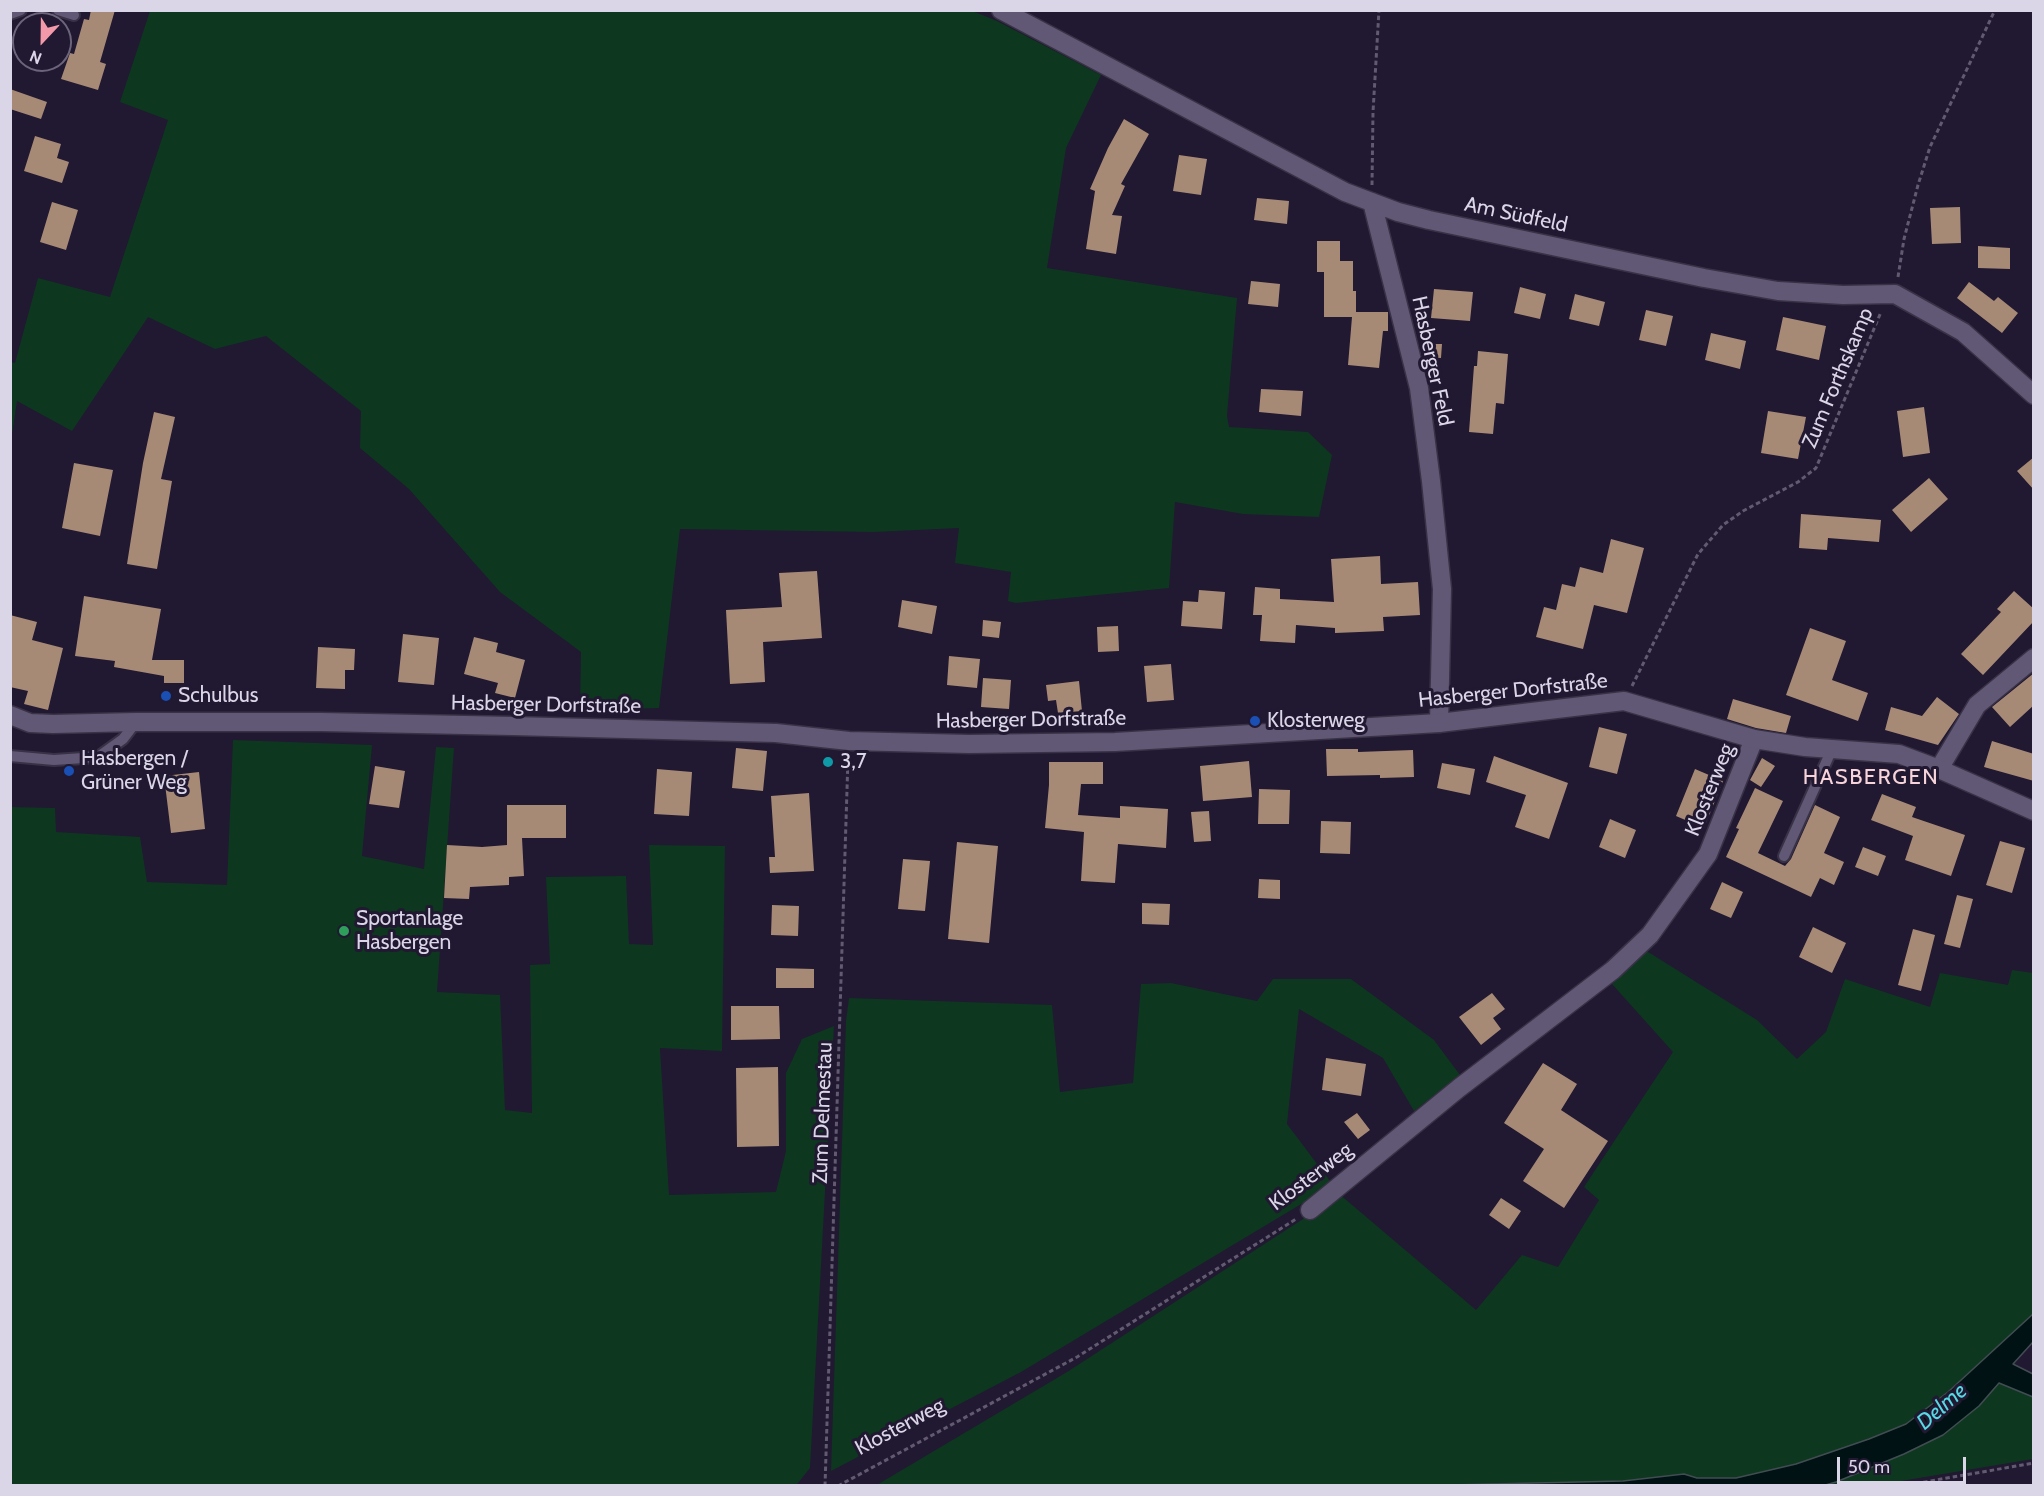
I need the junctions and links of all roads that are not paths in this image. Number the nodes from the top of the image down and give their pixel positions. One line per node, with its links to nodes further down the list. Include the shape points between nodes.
1 (21, 10): 4 (lane)
2 (58, 10): 5 (lane)
3 (1001, 10): 6 (street, Am Südfeld, via 1345,192)
4 (10, 14)
5 (74, 15)
6 (1372, 202): 7 (street, Am Südfeld, via 1429,220 1714,280 1778,291 1895,294 1963,332); 11 (street, Hasberger Feld, via 1419,388 1430,470 1442,589)
7 (2034, 395)
8 (2034, 658): 15 (street, via 1977,705)
9 (10, 715): 10 (street, Hasberger Dorfstraße, via 30,723)
10 (136, 722): 11 (street, Hasberger Dorfstraße, via 321,722 776,733 849,741 969,744 1115,742); 14 (lane, via 123,739 98,758)
11 (1439, 723): 12 (street, Hasberger Dorfstraße, via 1624,701)
12 (1754, 739): 13 (street, Hasberger Dorfstraße); 18 (street, Klosterweg, via 1708,854 1650,935 1613,969)
13 (1832, 748): 15 (street, Hasberger Dorfstraße, via 1899,754); 17 (lane)
14 (10, 756)
15 (1939, 769): 16 (street, Hasberger Dorfstraße)
16 (2034, 811)
17 (1784, 856)
18 (1310, 1210)

